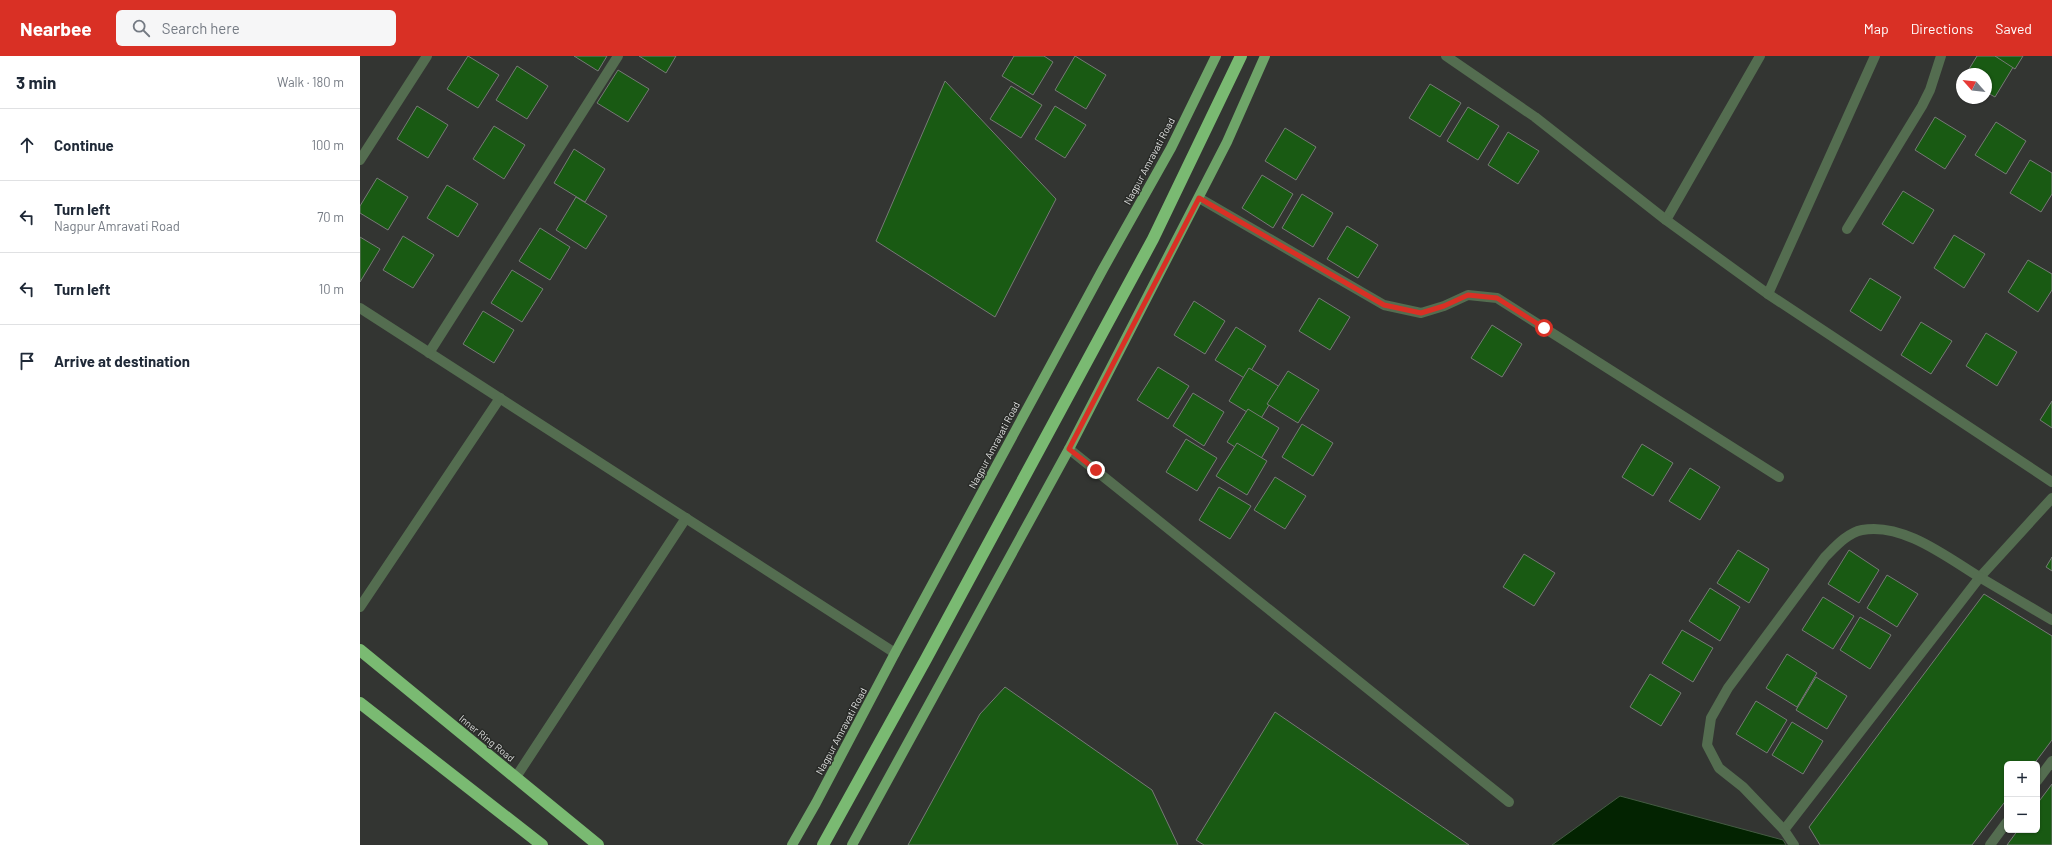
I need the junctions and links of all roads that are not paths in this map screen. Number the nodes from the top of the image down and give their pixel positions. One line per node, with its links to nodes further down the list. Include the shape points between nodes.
1 (427, 56): 10 (street)
2 (618, 56): 16 (street)
3 (1216, 56): 27 (main road, Nagpur Amravati Road, via 1171,148)
4 (1241, 56): 38 (highway, via 1153,239)
5 (1265, 56): 11 (main road)
6 (1446, 56): 12 (street, via 1535,117)
7 (1760, 56): 12 (street)
8 (1875, 56): 14 (street)
9 (1941, 56): 13 (street, via 1922,106)
10 (360, 160)
11 (1199, 198): 18 (main road); 19 (street, via 1384,305 1421,313 1468,295 1497,298)
12 (1666, 220): 14 (street)
13 (1847, 229)
14 (1768, 294): 20 (street)
15 (360, 308): 16 (street)
16 (429, 353): 17 (street)
17 (500, 398): 22 (street); 24 (street)
18 (1069, 449): 32 (street); 39 (main road)
19 (1779, 477)
20 (2052, 482)
21 (2052, 498): 23 (street)
22 (686, 518): 27 (street); 30 (street)
23 (1980, 577): 25 (street); 34 (street); 34 (street, via 1927,545 1903,534 1880,529 1860,530 1841,540 1825,557 1728,688 1711,718 1707,745 1719,768 1743,787)
24 (360, 607)
25 (2052, 620)
26 (360, 650): 30 (highway, Inner Ring Road)
27 (895, 653): 37 (main road, Nagpur Amravati Road)
28 (360, 703): 35 (highway)
29 (2052, 761): 31 (street)
30 (516, 777): 36 (highway, Inner Ring Road)
31 (2040, 777)
32 (1509, 802)
33 (2004, 826): 41 (street)
34 (1784, 830): 40 (street)
35 (542, 845)
36 (598, 845)
37 (792, 845)
38 (823, 845)
39 (852, 845)
40 (1794, 845)
41 (1990, 845)

